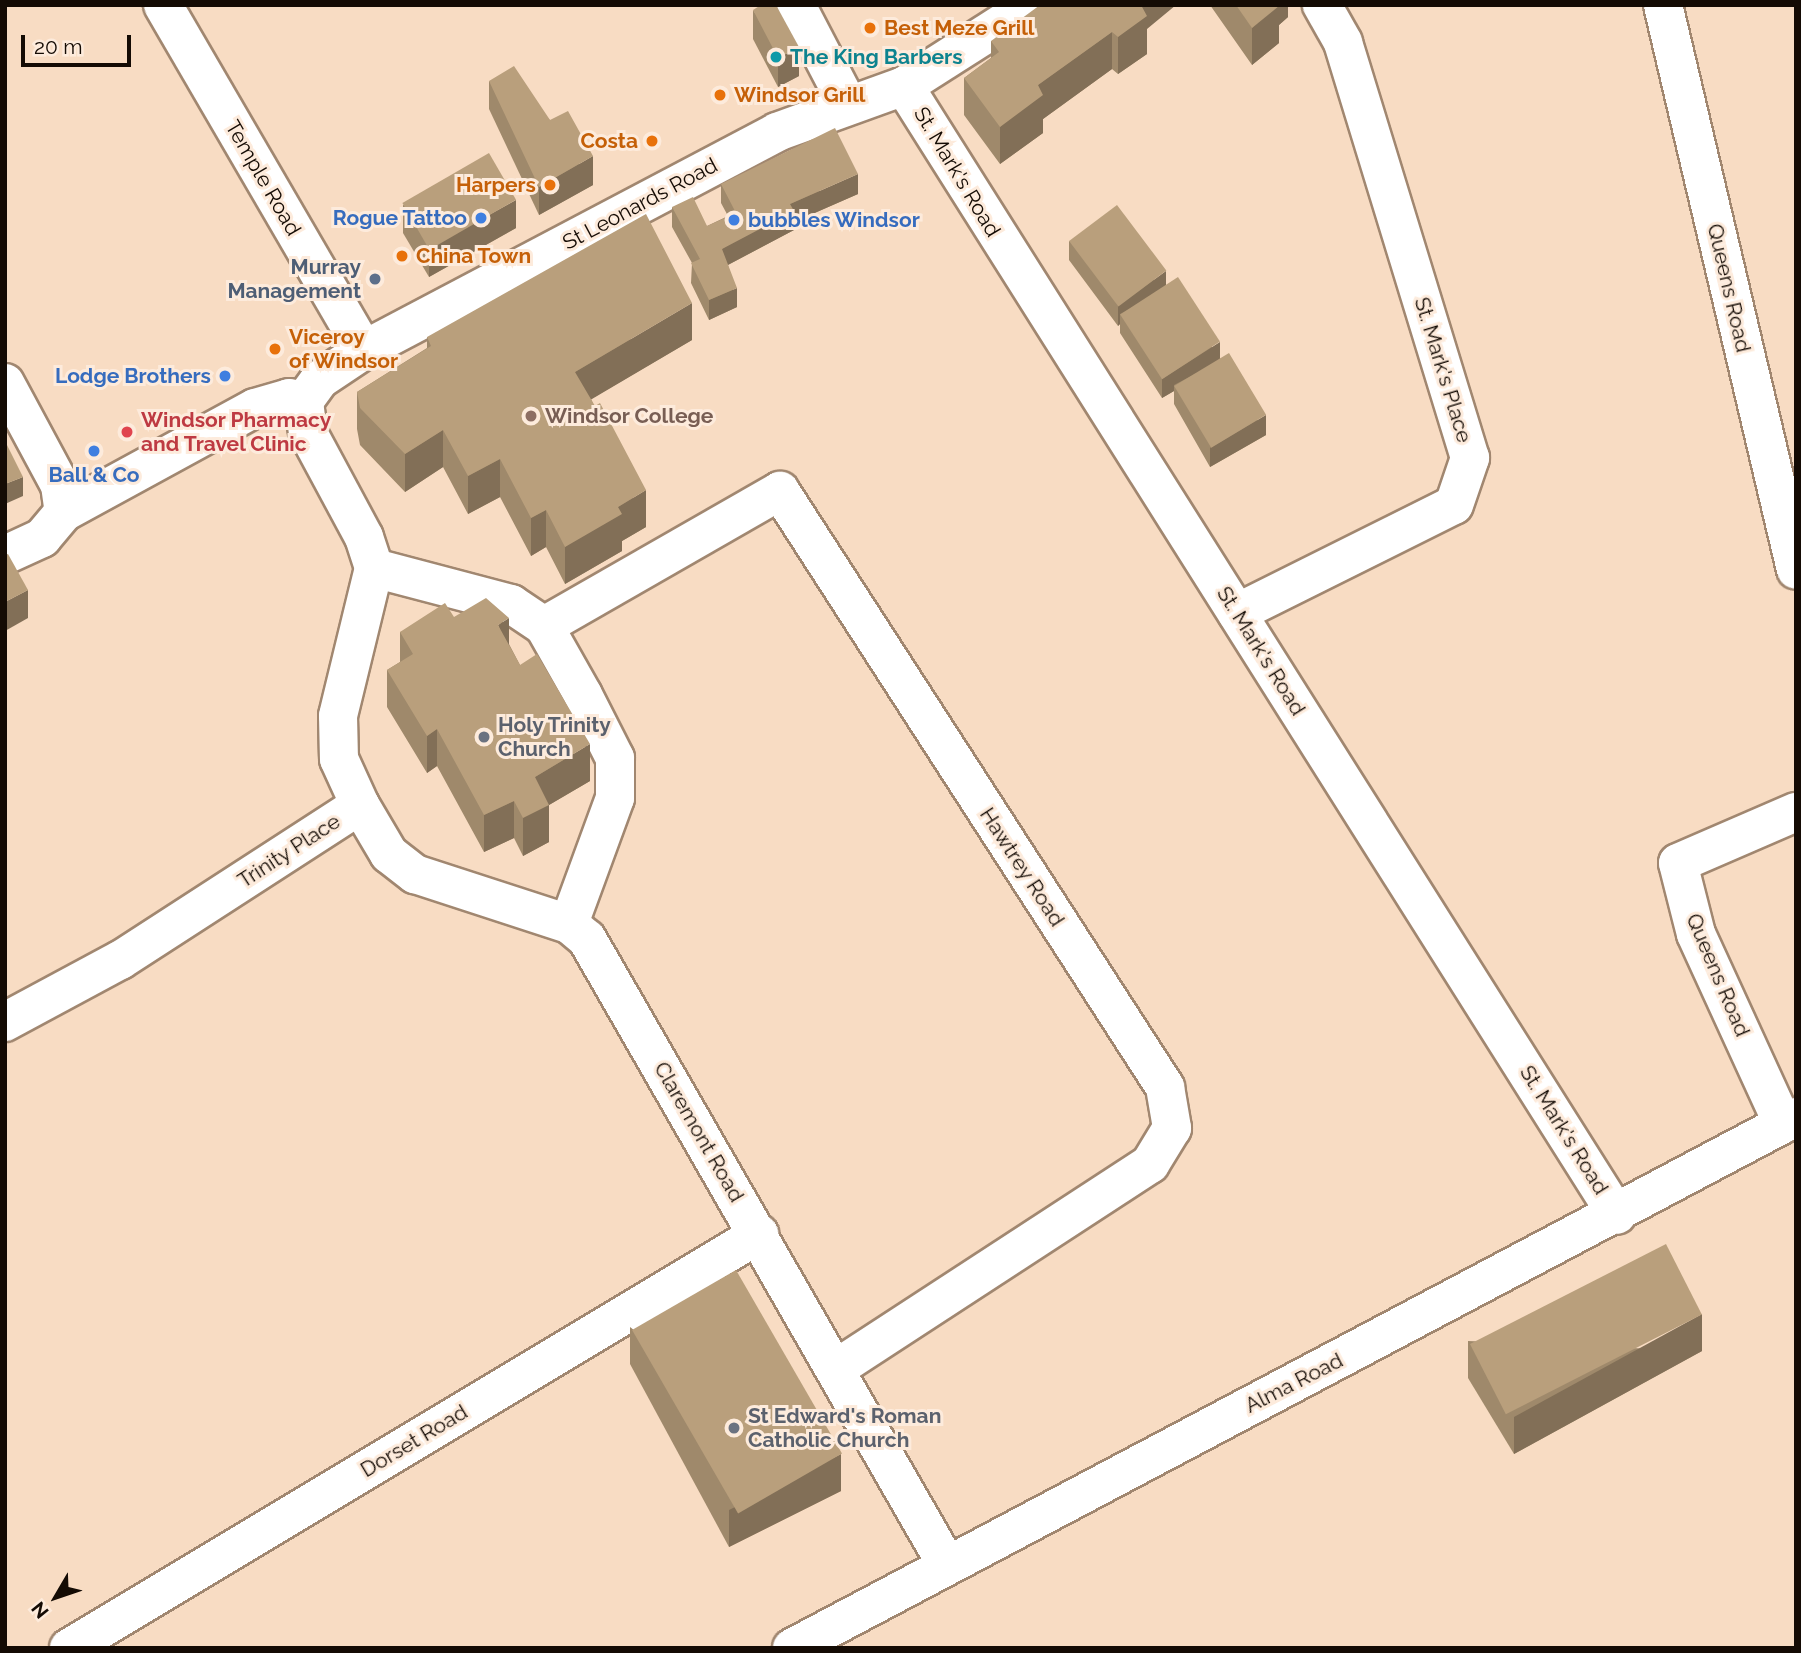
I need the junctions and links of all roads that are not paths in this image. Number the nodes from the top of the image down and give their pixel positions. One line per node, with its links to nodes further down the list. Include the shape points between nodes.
1 (163, 5): 8 (street, Temple Road)
2 (796, 5): 7 (street)
3 (1031, 5): 6 (street, St Leonards Road)
4 (1322, 5): 15 (street, St. Mark's Place, via 1343,42 1471,458 1454,505)
5 (1663, 5): 14 (street, Queens Road)
6 (904, 86): 7 (street, St Leonards Road); 15 (street, St. Mark's Road)
7 (848, 105): 8 (street, St Leonards Road, via 765,138)
8 (364, 350): 10 (street, St Leonards Road, via 319,380)
9 (5, 383): 11 (street, via 60,485)
10 (304, 401): 11 (street, via 276,400 255,408); 13 (street, via 308,433)
11 (64, 512): 12 (street, via 42,538)
12 (5, 555)
13 (374, 568): 16 (street, via 510,604); 17 (street, Trinity Place, via 338,716 340,759)
14 (1796, 570)
15 (1237, 613): 22 (street, St. Mark's Road)
16 (544, 626): 19 (street, via 615,758 615,798); 24 (street, Hawtrey Road, via 780,491 1165,1087 1172,1128 1150,1164)
17 (360, 805): 19 (street, Claremont Road, via 389,854 415,874); 20 (street, Trinity Place, via 120,960)
18 (1796, 812): 21 (street, Queens Road, via 1678,863 1696,934)
19 (569, 924): 23 (street, Claremont Road, via 587,939)
20 (5, 1022)
21 (1789, 1121): 22 (street, Alma Road)
22 (1617, 1215): 25 (street, Alma Road)
23 (759, 1234): 24 (street, Claremont Road); 26 (street, Dorset Road)
24 (837, 1368): 25 (street, Claremont Road)
25 (947, 1565): 27 (street, Alma Road)
26 (69, 1648)
27 (792, 1648)

